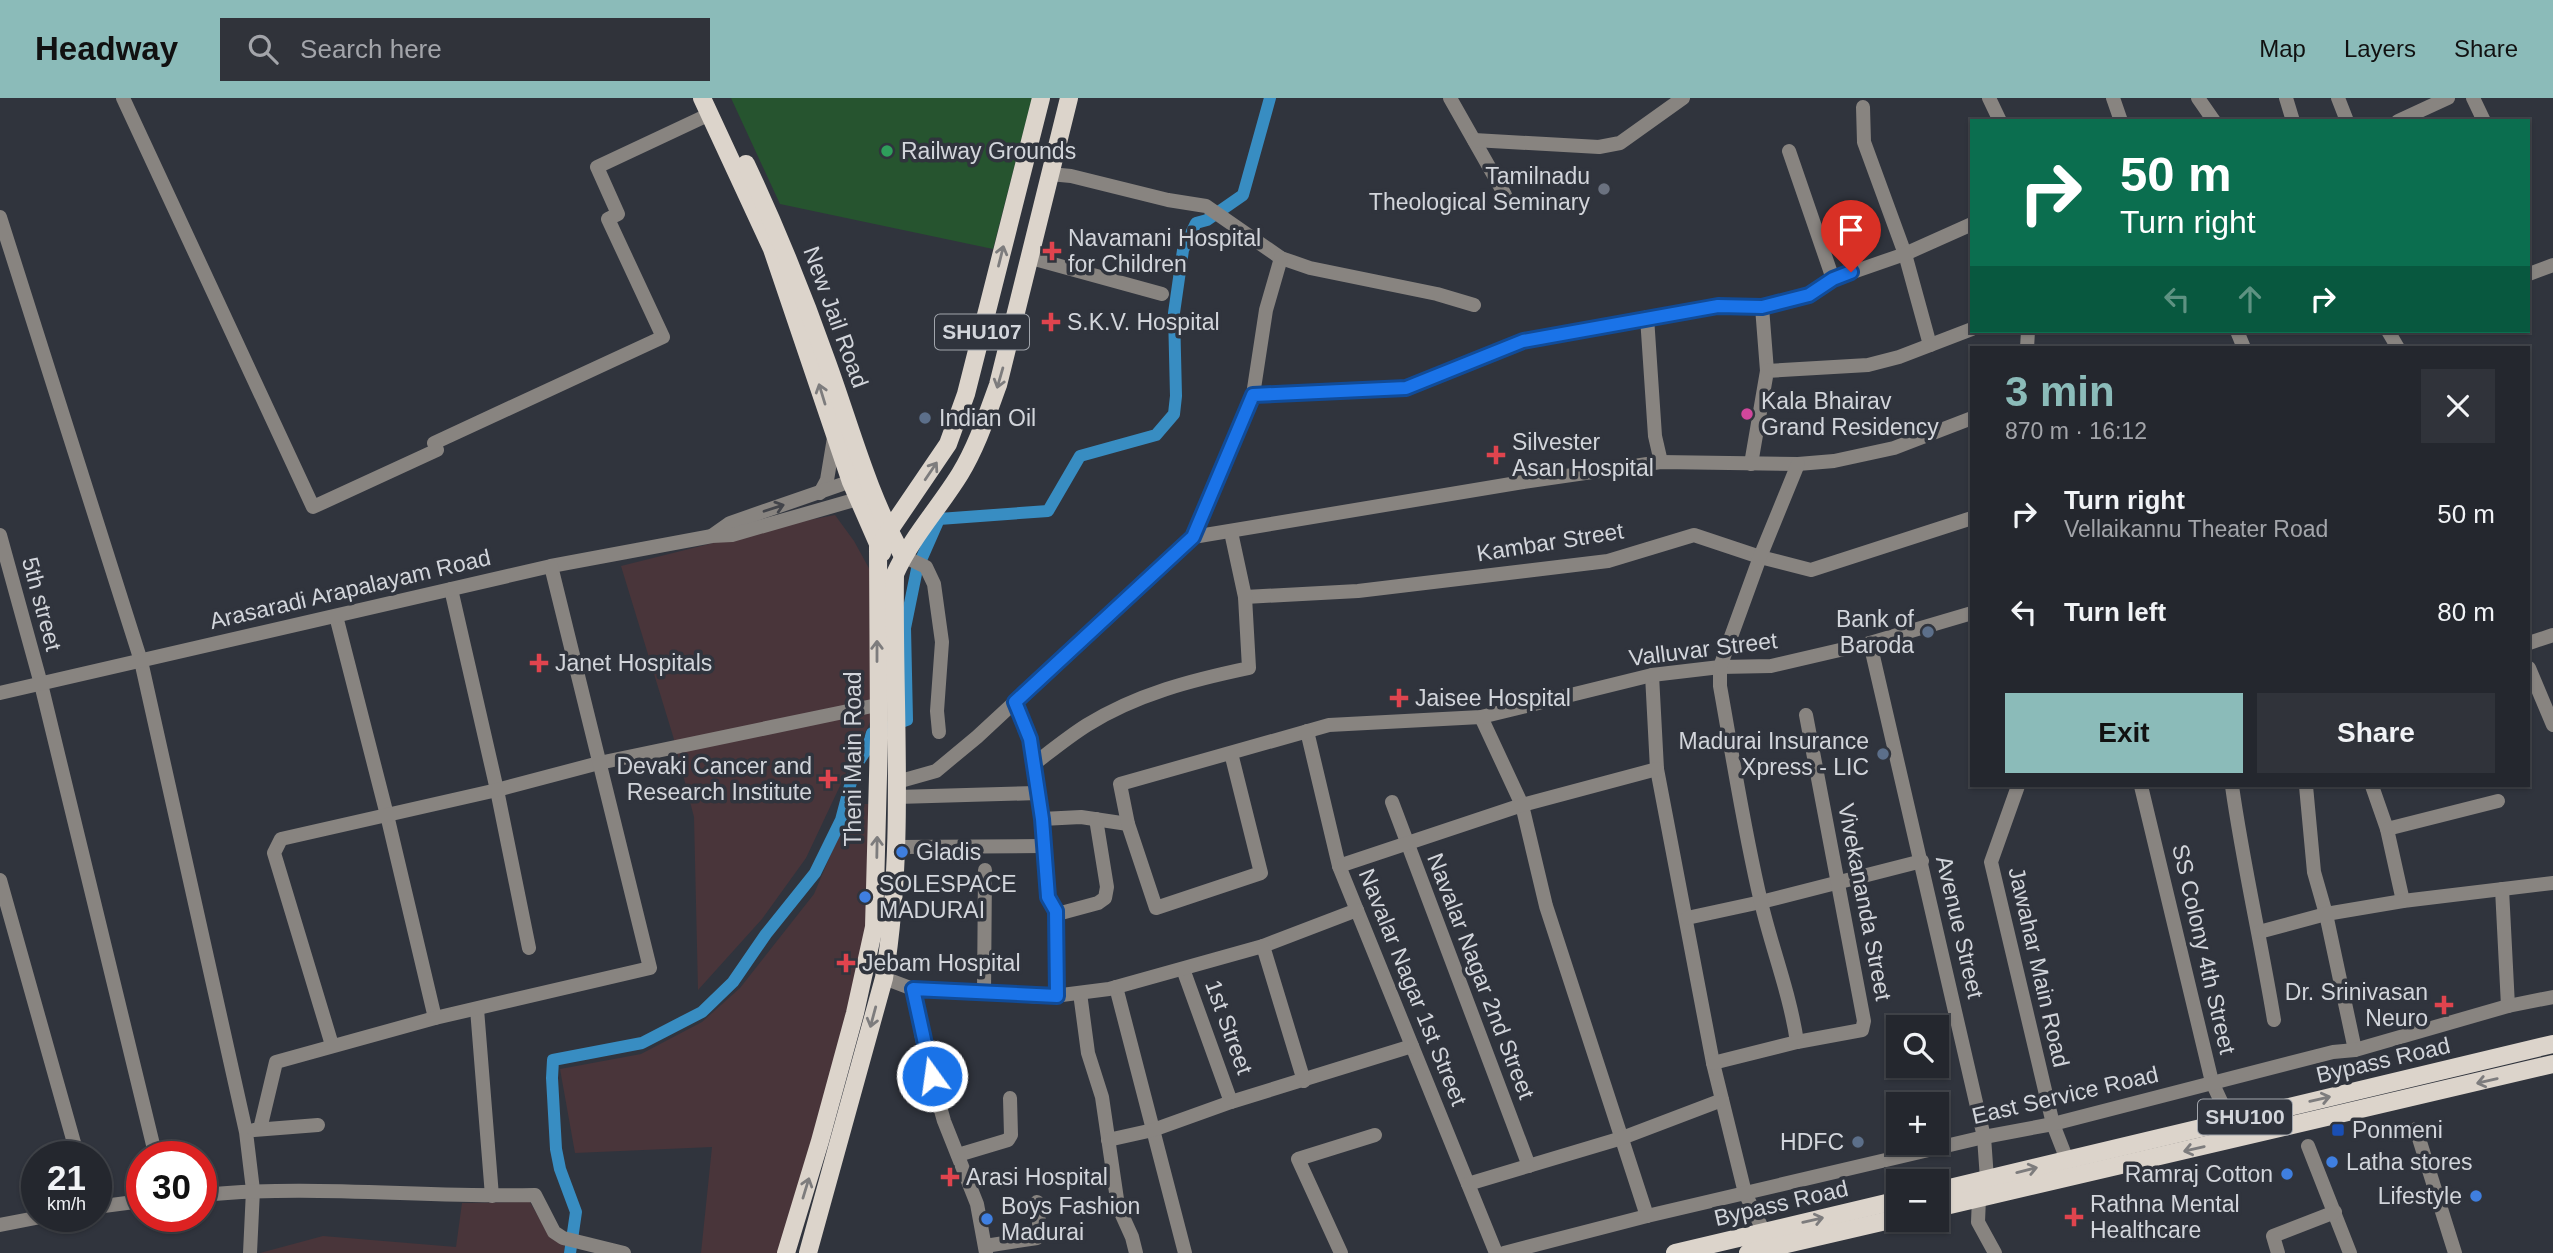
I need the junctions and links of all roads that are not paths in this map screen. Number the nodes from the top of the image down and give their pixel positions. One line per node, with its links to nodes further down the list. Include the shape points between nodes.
1 (123, 98): 13 (street, via 313,507 437,450 434,443 663,337 608,219 618,214 597,167)
2 (1041, 98): 34 (main road, SHU107, one-way to 2)
3 (1069, 98): 24 (main road, SHU107)
4 (1450, 98): 22 (street)
5 (1683, 98): 22 (street, via 1620,143 1599,147)
6 (1989, 98): 15 (street)
7 (2113, 98): 16 (street)
8 (2198, 98): 17 (street)
9 (2286, 98): 18 (street)
10 (2338, 98): 19 (street)
11 (2448, 98): 20 (street)
12 (2473, 98): 21 (street)
13 (709, 103): 47 (main road, New Jail Road, one-way to 13, via 772,249); 51 (main road, New Jail Road, via 782,240 827,361)
14 (1863, 107): 28 (street, via 1864,142)
15 (1999, 119)
16 (2120, 119)
17 (2213, 119)
18 (2292, 119)
19 (2346, 119)
20 (2402, 119)
21 (2483, 119)
22 (1474, 140): 25 (street)
23 (1789, 151): 33 (street)
24 (1050, 174): 29 (main road, SHU107); 30 (street, via 1206,206)
25 (1505, 195)
26 (0, 217): 75 (street)
27 (1970, 225): 28 (street)
28 (1905, 254): 33 (street); 41 (street)
29 (1031, 258): 35 (main road, SHU107); 36 (street)
30 (1281, 258): 37 (street); 43 (street, via 1266,310)
31 (2553, 265): 32 (street)
32 (2530, 274)
33 (1833, 279): 38 (street, via 1809,295)
34 (994, 283): 35 (main road); 44 (main road, SHU107)
35 (1022, 291): 46 (main road, SHU107, one-way to 46)
36 (1162, 294)
37 (1474, 305)
38 (1762, 307): 39 (street, via 1718,306); 42 (street)
39 (1647, 317): 43 (street, via 1523,341 1406,388); 48 (street)
40 (1970, 330): 41 (street)
41 (1930, 345): 42 (street, via 1868,365)
42 (1767, 371): 49 (street)
43 (1253, 395): 62 (street)
44 (959, 414): 46 (main road); 53 (main road, SHU107, one-way to 44, via 948,444)
45 (1970, 419): 50 (street, via 1894,447)
46 (984, 425): 65 (main road, SHU107, via 975,448 933,515)
47 (835, 436): 51 (main road, New Jail Road); 52 (street)
48 (1661, 462): 49 (street); 59 (street)
49 (1751, 464): 50 (street)
50 (1798, 464): 64 (street)
51 (858, 479): 52 (street, Arasaradi Arapalayam Road); 54 (main road)
52 (820, 493): 61 (street, Arasaradi Arapalayam Road, one-way to 52, via 730,523)
53 (912, 498): 54 (main road, via 897,504); 58 (main road, SHU107)
54 (870, 500): 55 (street, Arasaradi Arapalayam Road); 57 (main road); 58 (main road)
55 (835, 505): 57 (street); 61 (street, Arasaradi Arapalayam Road, via 732,535)
56 (1970, 519): 64 (street, Kambar Street, via 1811,570)
57 (867, 522): 63 (main road)
58 (888, 530): 63 (main road, SHU107); 65 (main road)
59 (1231, 532): 62 (street); 69 (street)
60 (0, 535): 79 (street, 5th street)
61 (712, 536): 66 (street, Arasaradi Arapalayam Road)
62 (1193, 537): 81 (street)
63 (877, 547): 67 (main road); 84 (main road, Theni Main Road, one-way to 63)
64 (1760, 557): 69 (street, Kambar Street, via 1694,536 1608,561 1358,591); 76 (street)
65 (915, 562): 67 (main road); 87 (street, via 934,584 942,642)
66 (551, 566): 68 (street, Arasaradi Arapalayam Road); 89 (street)
67 (895, 574): 84 (main road, Theni Main Road)
68 (451, 589): 71 (street, Arasaradi Arapalayam Road); 97 (street)
69 (1245, 597): 90 (street, via 1249,668 1191,680 1142,697 1086,726)
70 (1970, 614): 73 (street, Valluvar Street)
71 (336, 616): 75 (street, Arasaradi Arapalayam Road); 103 (street)
72 (2553, 635): 74 (street)
73 (1870, 643): 76 (street, Valluvar Street, via 1771,666); 111 (street, Avenue Street)
74 (2530, 643)
75 (141, 661): 79 (street, Arasaradi Arapalayam Road); 155 (street)
76 (1720, 667): 78 (street, Valluvar Street); 119 (street)
77 (2530, 670): 85 (street)
78 (1652, 674): 83 (street, Valluvar Street); 91 (street)
79 (41, 684): 80 (street, Arasaradi Arapalayam Road); 162 (street, 5th street)
80 (0, 693)
81 (1015, 702): 90 (street, via 1030,739); 98 (street, via 936,771)
82 (1807, 715): 115 (street, Vivekananda Street)
83 (1481, 717): 86 (street, Valluvar Street, via 1329,725); 102 (street)
84 (886, 718): 89 (street); 98 (main road, Theni Main Road); 187 (main road, Theni Main Road, one-way to 84, via 824,1128 874,927 878,738)
85 (2553, 725)
86 (1307, 731): 88 (street, Valluvar Street); 112 (street, Navalar Nagar 1st Street)
87 (939, 732)
88 (1231, 753): 106 (street, Valluvar Street, via 1120,784); 106 (street, via 1261,873 1156,908)
89 (599, 763): 97 (street); 136 (street, via 650,968)
90 (1034, 764): 99 (street)
91 (1657, 769): 102 (street); 123 (street)
92 (2018, 787): 152 (street, Jawahar Main Road, via 1991,862)
93 (2141, 787): 147 (street, SS Colony 4th Street)
94 (2232, 787): 124 (street)
95 (2305, 787): 122 (street, via 2314,872)
96 (2372, 787): 107 (street)
97 (497, 790): 103 (street); 126 (street)
98 (897, 790): 99 (street); 110 (main road, Theni Main Road)
99 (1038, 793): 104 (street)
100 (2498, 801): 107 (street)
101 (1392, 802): 108 (street, Navalar Nagar 2nd Street)
102 (1522, 805): 108 (street); 159 (street, via 1546,906)
103 (387, 815): 137 (street); 141 (street, via 281,839 274,853)
104 (1042, 819): 105 (street); 109 (street)
105 (1096, 819): 106 (street); 121 (street, via 1105,898)
106 (1128, 824)
107 (2387, 829): 118 (street)
108 (1406, 842): 112 (street); 166 (street, Navalar Nagar 2nd Street)
109 (1043, 846): 110 (street); 121 (street, via 1048,897)
110 (896, 847): 128 (main road, Theni Main Road)
111 (1922, 861): 115 (street); 158 (street, Avenue Street)
112 (1339, 866): 120 (street, Navalar Nagar 1st Street)
113 (985, 870): 131 (street)
114 (0, 880): 161 (street)
115 (1839, 882): 119 (street); 139 (street, Vivekananda Street, via 1862,1030)
116 (2553, 883): 117 (street)
117 (2502, 889): 118 (street); 135 (street)
118 (2403, 901): 122 (street)
119 (1761, 902): 123 (street); 139 (street)
120 (1357, 910): 125 (street); 142 (street, Navalar Nagar 1st Street)
121 (1056, 911): 133 (street)
122 (2326, 914): 124 (street); 143 (street)
123 (1687, 918): 144 (street)
124 (2259, 932): 138 (street)
125 (1263, 947): 127 (street); 146 (street)
126 (529, 948)
127 (1183, 969): 129 (street); 150 (street, 1st Street)
128 (884, 978): 130 (street); 188 (main road, Theni Main Road, one-way to 188)
129 (1116, 988): 132 (street); 156 (street)
130 (913, 989): 131 (street); 164 (street, via 925,1054)
131 (984, 993): 133 (street)
132 (1080, 993): 133 (street); 160 (street)
133 (1057, 996)
134 (2553, 997): 135 (street, East Service Road)
135 (2508, 1006): 143 (street, East Service Road)
136 (477, 1009): 137 (street); 173 (street)
137 (435, 1018): 141 (street)
138 (2274, 1020)
139 (1797, 1042): 144 (street, Vivekananda Street)
140 (2553, 1044): 151 (main road, Bypass Road / SHU100, one-way to 140)
141 (332, 1045): 155 (street, via 276,1062)
142 (1412, 1046): 146 (street); 168 (street, Navalar Nagar 1st Street)
143 (2355, 1050): 147 (street, East Service Road)
144 (1713, 1063): 149 (street)
145 (2553, 1064): 174 (main road, Bypass Road / SHU100, one-way to 174)
146 (1304, 1080): 150 (street)
147 (2212, 1082): 151 (street, SS Colony 4th Street); 152 (street, East Service Road)
148 (1010, 1098): 164 (street, via 1008,1140)
149 (1721, 1100): 159 (street); 172 (street)
150 (1231, 1101): 156 (street)
151 (2230, 1121): 165 (main road, Bypass Road / SHU100)
152 (2053, 1124): 158 (street, East Service Road); 165 (street, Jawahar Main Road)
153 (318, 1125): 155 (street)
154 (2416, 1129): 199 (street)
155 (253, 1130): 170 (street)
156 (1153, 1130): 160 (street); 190 (street)
157 (1375, 1135): 191 (street, via 1298,1158)
158 (1984, 1137): 167 (street, Avenue Street); 172 (street, East Service Road)
159 (1622, 1138): 166 (street); 179 (street)
160 (1108, 1140): 189 (street, via 1118,1206)
161 (73, 1141)
162 (152, 1141)
163 (2308, 1146): 178 (street)
164 (958, 1155): 184 (street, via 977,1204)
165 (2067, 1160): 167 (main road, Bypass Road / SHU100, one-way to 165)
166 (1529, 1166): 168 (street)
167 (1987, 1179): 169 (main road, Bypass Road / SHU100); 174 (street, Avenue Street)
168 (1468, 1184): 192 (street, Navalar Nagar 1st Street)
169 (1949, 1188)
170 (253, 1190): 171 (street); 173 (street); 185 (street)
171 (217, 1193)
172 (1745, 1193): 179 (street, East Service Road); 183 (street)
173 (492, 1196): 186 (street, via 535,1195 554,1232 563,1238)
174 (1979, 1198): 177 (main road, Bypass Road / SHU100); 196 (street, Avenue Street, via 1978,1222)
175 (1037, 1202): 184 (street, via 1037,1238)
176 (1886, 1204): 183 (main road, Bypass Road, one-way to 176)
177 (1949, 1205)
178 (2334, 1212): 197 (street, via 2273,1236); 198 (street)
179 (1647, 1216): 193 (street, East Service Road)
180 (21, 1221): 182 (street)
181 (1886, 1221): 183 (main road, Bypass Road)
182 (0, 1226)
183 (1767, 1245): 194 (main road, Bypass Road); 195 (main road, Bypass Road)
184 (986, 1249)
185 (250, 1253)
186 (624, 1253)
187 (786, 1253)
188 (808, 1253)
189 (1136, 1253)
190 (1185, 1253)
191 (1341, 1253)
192 (1496, 1253)
193 (1504, 1253)
194 (1675, 1253)
195 (1748, 1253)
196 (1995, 1253)
197 (2278, 1253)
198 (2350, 1253)
199 (2455, 1253)

